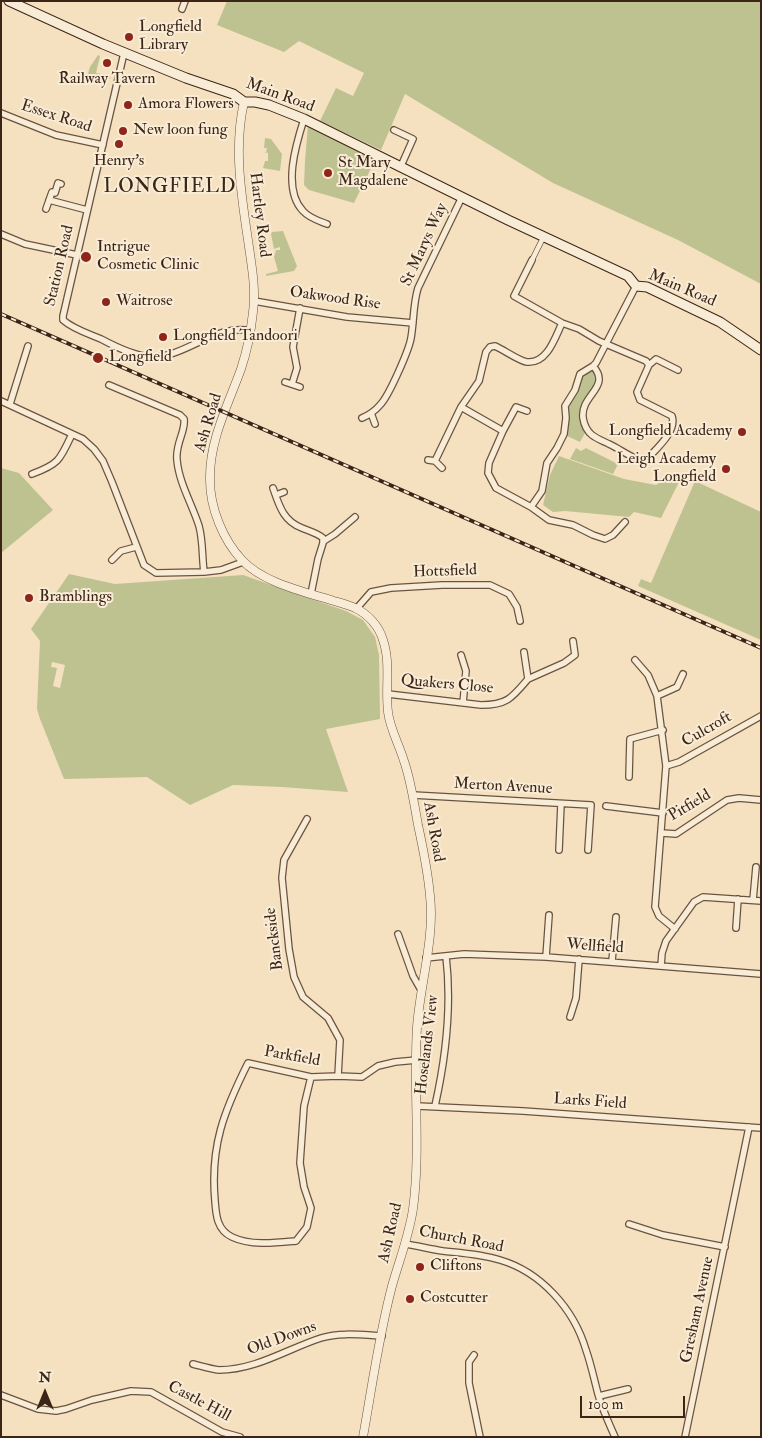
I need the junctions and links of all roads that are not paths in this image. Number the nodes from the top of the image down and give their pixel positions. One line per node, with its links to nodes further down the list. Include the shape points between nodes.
1 (9, 1): 4 (main road, Main Road)
2 (186, 1): 3 (street)
3 (182, 9)
4 (124, 53): 5 (main road, Main Road, via 233,94); 9 (street, Station Road)
5 (244, 102): 7 (main road, Main Road, via 269,105); 22 (street, Hartley Road, via 240,124 239,177)
6 (1, 113): 9 (street, Essex Road, via 56,135)
7 (304, 120): 10 (main road, Main Road); 16 (street, via 294,151 293,188 302,210)
8 (394, 130): 10 (street, via 413,139)
9 (103, 145): 15 (street, Station Road)
10 (401, 166): 12 (main road, Main Road)
11 (61, 184): 13 (street, via 58,183)
12 (462, 197): 18 (main road, Main Road); 24 (street, St Marys Way, via 419,284)
13 (49, 200): 14 (street); 15 (street)
14 (46, 209)
15 (87, 210): 19 (street, Station Road)
16 (327, 224)
17 (1, 234): 19 (street, via 25,244)
18 (544, 236): 20 (street); 21 (main road, Main Road, via 628,276)
19 (77, 255): 26 (street, Station Road, via 62,318 68,324 112,344 144,356 158,356 227,332)
20 (532, 260): 25 (street, via 514,296)
21 (636, 286): 27 (street); 29 (main road, Main Road, via 647,287 720,322)
22 (254, 301): 23 (street, Oakwood Rise); 26 (street, Hartley Road)
23 (300, 308): 24 (street, Oakwood Rise); 35 (street, via 293,347 297,370)
24 (413, 323): 41 (street, St Marys Way, via 407,354 382,404)
25 (562, 324): 27 (street, via 580,329); 39 (street, via 544,356 535,361 526,362 496,346 490,347 480,381)
26 (250, 331): 59 (street, Ash Road, via 240,370 216,435 210,475 211,493 220,525)
27 (606, 344): 30 (street); 31 (street)
28 (28, 346): 38 (street)
29 (761, 350)
30 (649, 365): 31 (street, via 637,396 672,416 674,422 648,458 639,460 595,437 586,426 583,416 585,405 600,380); 32 (street, via 656,359)
31 (594, 366): 53 (street, via 580,374 574,393 565,406 564,434 546,464 543,489)
32 (678, 370)
33 (286, 382): 35 (street)
34 (109, 384): 60 (street, via 184,419 177,460 181,480 200,527)
35 (292, 384): 36 (street)
36 (300, 387)
37 (1, 401): 38 (street)
38 (10, 404): 45 (street)
39 (461, 407): 44 (street); 47 (street)
40 (527, 411): 44 (street, via 516,407)
41 (371, 413): 42 (street, St Marys Way); 43 (street)
42 (362, 418)
43 (375, 424)
44 (503, 432): 53 (street, via 489,463 491,482)
45 (72, 434): 49 (street, via 60,459 51,467); 57 (street, via 83,439 103,462)
46 (428, 460): 47 (street)
47 (435, 461): 48 (street)
48 (442, 468)
49 (32, 474)
50 (273, 488): 52 (street)
51 (284, 492): 52 (street)
52 (276, 495): 56 (street, via 282,512 289,520)
53 (531, 507): 55 (street, via 549,520 573,525 605,539)
54 (354, 517): 56 (street)
55 (625, 522)
56 (324, 540): 61 (street)
57 (136, 547): 58 (street, via 121,551); 60 (street, via 144,565 156,572)
58 (112, 560)
59 (243, 562): 60 (street); 61 (street, Ash Road, via 258,573)
60 (204, 572)
61 (311, 594): 62 (street, Ash Road)
62 (357, 608): 63 (street, Hottsfield, via 371,592 391,588 490,585 509,594 517,607); 70 (street, Ash Road, via 373,621 382,637 387,656)
63 (520, 621)
64 (573, 641): 69 (street, via 574,655)
65 (524, 652): 69 (street)
66 (461, 655): 72 (street, via 466,671)
67 (635, 660): 71 (street, via 648,676)
68 (683, 674): 71 (street, via 676,687)
69 (528, 680): 72 (street, Quakers Close, via 511,699 496,705)
70 (388, 694): 72 (street, Quakers Close); 77 (street, Ash Road, via 392,730)
71 (657, 696): 74 (street)
72 (463, 703)
73 (761, 716): 75 (street, Culcroft, via 680,762)
74 (663, 730): 75 (street); 76 (street, via 630,739)
75 (666, 766): 81 (street)
76 (629, 777)
77 (413, 795): 79 (street, Merton Avenue); 97 (street, Ash Road, via 431,900)
78 (761, 800): 83 (street, Pitfield, via 727,800 676,834)
79 (561, 804): 84 (street); 85 (street, Merton Avenue, via 591,805)
80 (606, 806): 81 (street)
81 (663, 814): 83 (street)
82 (307, 819): 105 (street, Banckside, via 284,860 282,878 289,949 294,977 303,996 328,1018 340,1040)
83 (662, 833): 93 (street, via 655,907 658,916)
84 (559, 850)
85 (588, 850)
86 (756, 868): 88 (street)
87 (738, 899): 88 (street); 92 (street); 93 (street, via 703,896 694,902)
88 (753, 900): 89 (street)
89 (761, 901)
90 (549, 915): 96 (street)
91 (616, 916): 99 (street)
92 (736, 928)
93 (675, 929): 100 (street, via 666,941)
94 (398, 934): 102 (street)
95 (446, 956): 96 (street, Wellfield); 97 (street, Wellfield); 108 (street, Hoselands View, via 448,1009 444,1060)
96 (546, 957): 98 (street, Wellfield)
97 (426, 958): 102 (street, Ash Road)
98 (579, 959): 99 (street, Wellfield); 103 (street, via 576,998)
99 (612, 961): 100 (street, Wellfield)
100 (662, 966): 101 (street, Wellfield)
101 (761, 974)
102 (421, 990): 104 (street, Ash Road)
103 (570, 1017)
104 (417, 1060): 105 (street, Parkfield, via 378,1066 362,1077); 107 (street, Ash Road)
105 (338, 1076): 106 (street, Parkfield)
106 (311, 1077): 106 (street, Parkfield, via 304,1106 300,1163 311,1208 308,1227 296,1241 262,1244 231,1236 217,1222 215,1151 233,1093 248,1063)
107 (418, 1106): 108 (street, Larks Field); 112 (street, Ash Road, via 413,1210)
108 (435, 1106): 109 (street, Larks Field)
109 (749, 1127): 110 (street, Larks Field); 113 (street, Gresham Avenue)
110 (761, 1128)
111 (629, 1224): 113 (street, Gresham Avenue)
112 (406, 1244): 114 (street, Ash Road); 119 (street, Church Road, via 501,1260 542,1283 559,1298 574,1320 586,1348)
113 (725, 1248): 124 (street, Gresham Avenue)
114 (382, 1336): 116 (street, Old Downs, via 351,1334 322,1338 243,1368 218,1370); 121 (street, Ash Road)
115 (474, 1355): 122 (street, via 469,1362 470,1383)
116 (193, 1364)
117 (628, 1389): 119 (street)
118 (1, 1395): 120 (street, Castle Hill, via 38,1409 56,1411 131,1391 151,1392 222,1432)
119 (598, 1396): 123 (street, Church Road)
120 (240, 1437)
121 (363, 1437)
122 (480, 1437)
123 (615, 1437)
124 (685, 1437)

